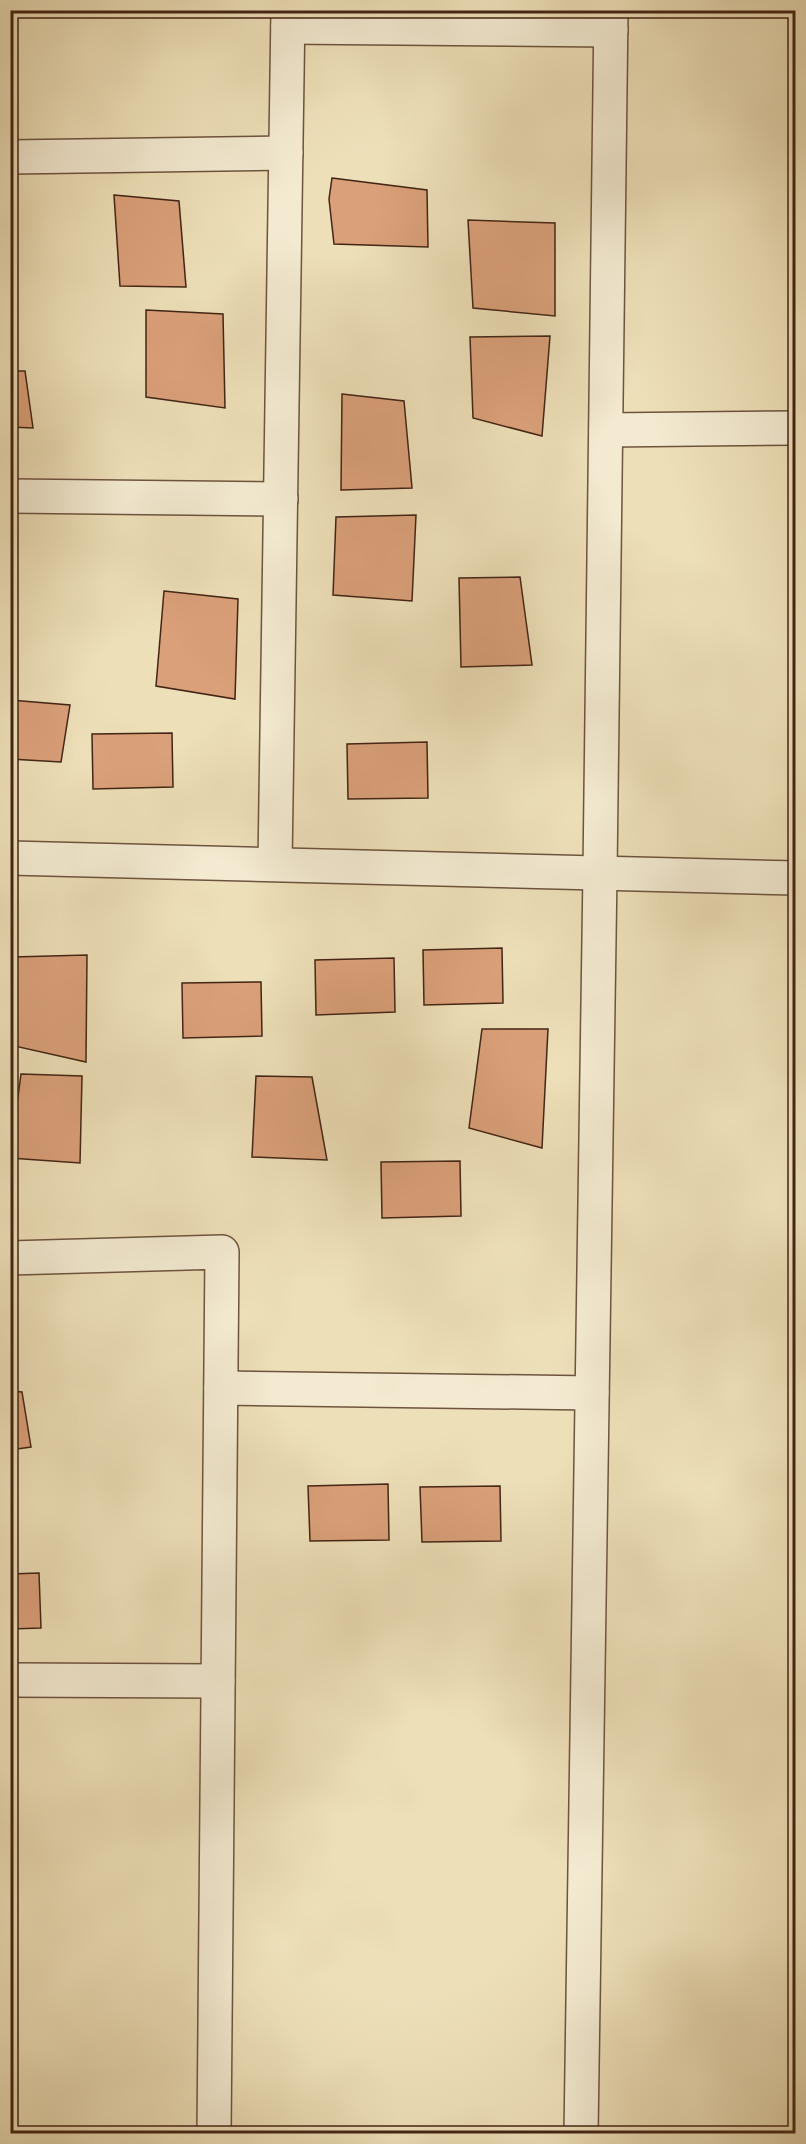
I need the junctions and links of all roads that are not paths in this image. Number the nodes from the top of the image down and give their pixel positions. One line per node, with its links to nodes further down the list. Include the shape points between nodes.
1 (288, 19): 2 (street); 3 (street)
2 (611, 20): 6 (street)
3 (286, 153): 4 (street); 8 (street)
4 (10, 157)
5 (795, 428): 6 (street)
6 (606, 430): 11 (street)
7 (10, 496): 8 (street)
8 (281, 499): 10 (street)
9 (10, 858): 10 (street)
10 (275, 864): 11 (street)
11 (600, 872): 12 (street); 15 (street)
12 (795, 878)
13 (10, 1258): 14 (street, via 222,1252)
14 (221, 1388): 15 (street); 17 (street)
15 (592, 1393): 19 (street)
16 (10, 1680): 17 (street)
17 (218, 1682): 18 (street)
18 (214, 2133)
19 (581, 2133)

